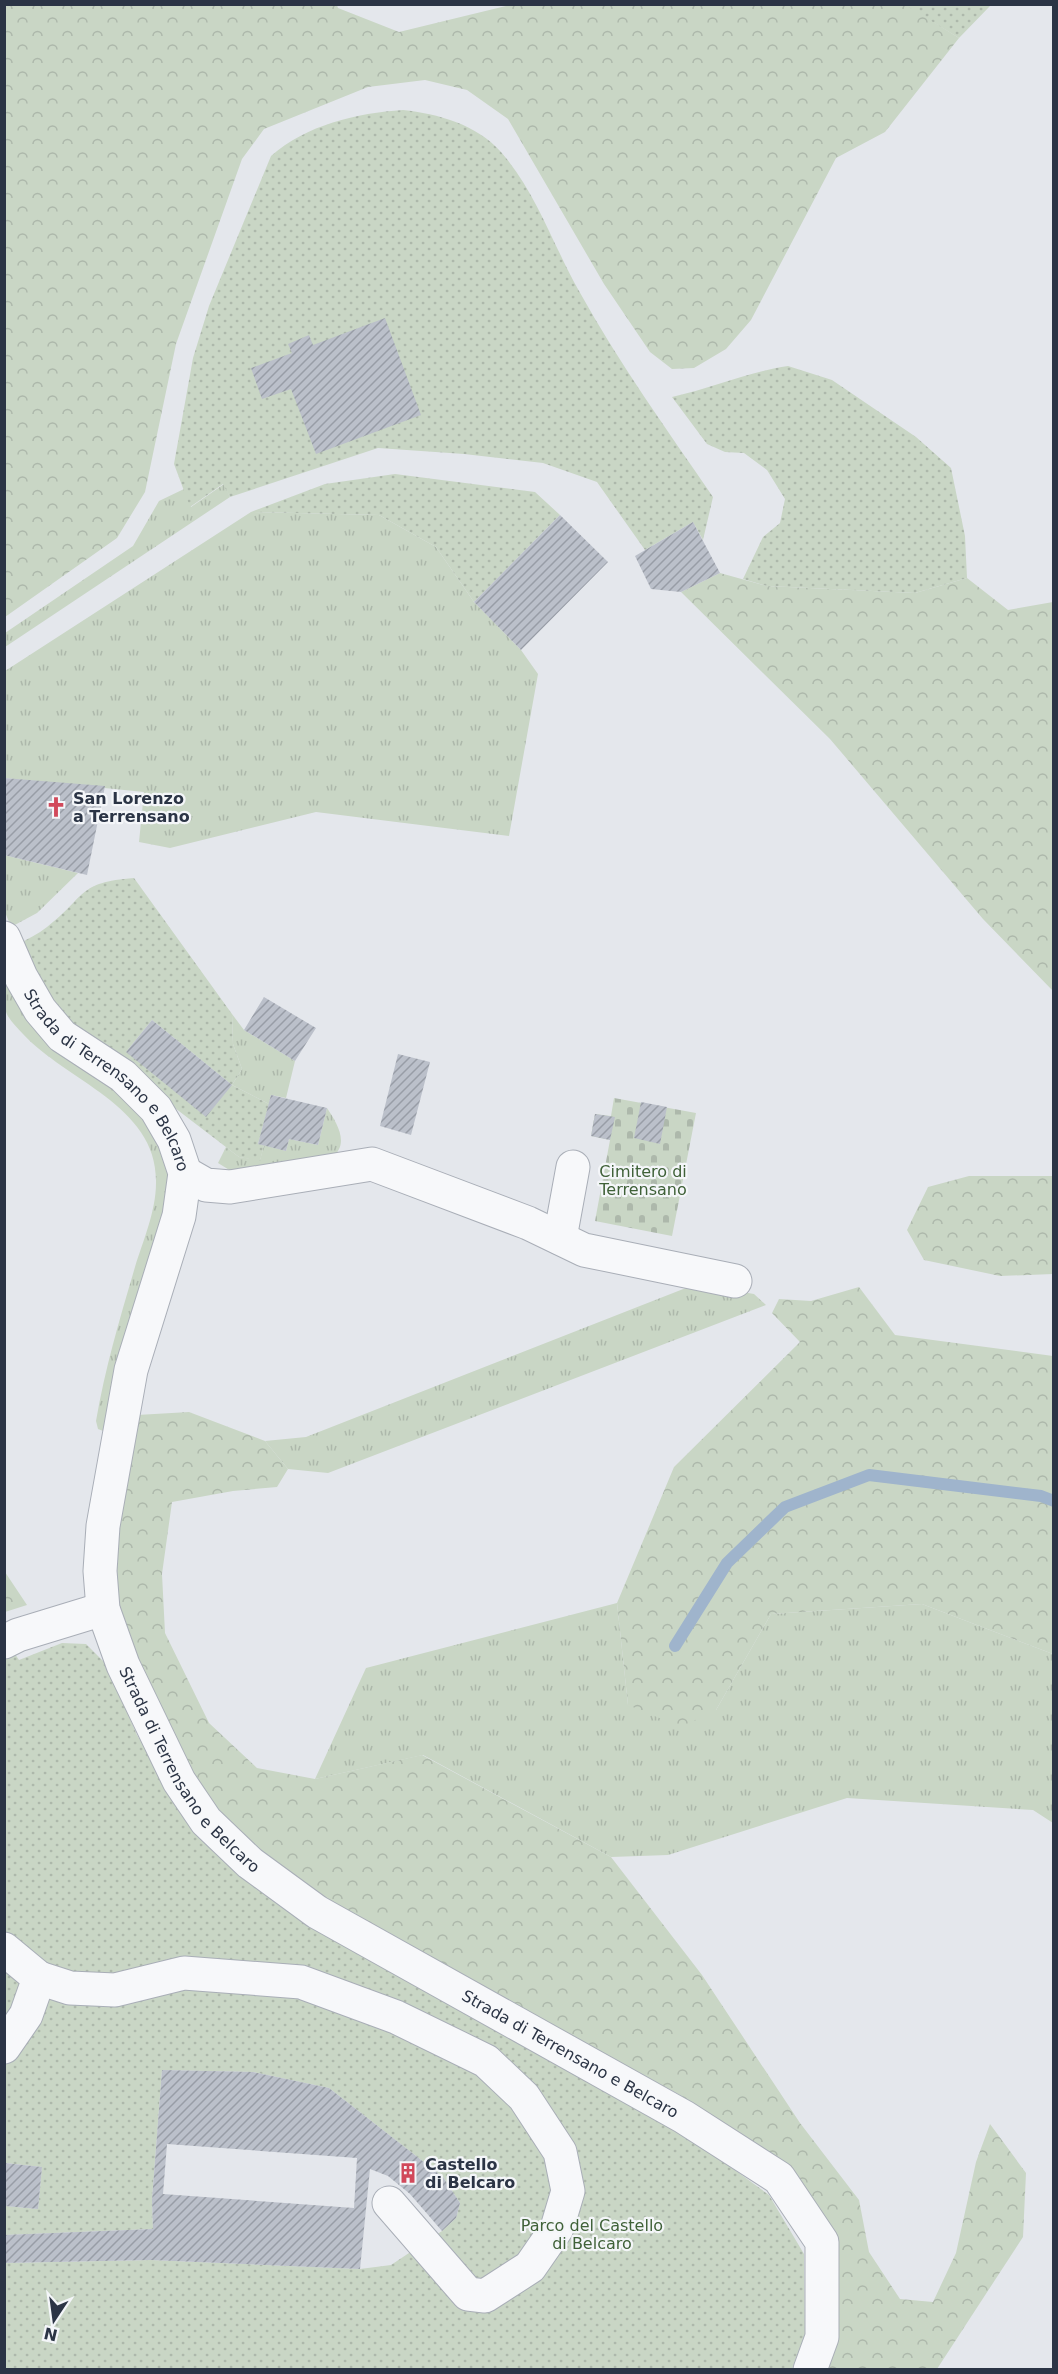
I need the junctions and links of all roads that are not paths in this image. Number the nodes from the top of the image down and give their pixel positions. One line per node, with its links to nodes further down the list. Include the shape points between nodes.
1 (4, 938): 3 (street, Strada di Terrensano e Belcaro, via 40,1010 62,1036 123,1076 156,1109 174,1140)
2 (573, 1167): 4 (street)
3 (185, 1173): 4 (street, via 206,1185 230,1187 372,1164); 6 (street, Strada di Terrensano e Belcaro, via 179,1216 129,1381 103,1526)
4 (560, 1238): 5 (street, via 584,1250)
5 (735, 1281)
6 (103, 1609): 7 (street); 12 (street, Strada di Terrensano e Belcaro, via 123,1665 179,1781 206,1821 250,1863 317,1912 684,2117 779,2178 822,2242 822,2337)
7 (4, 1642)
8 (4, 1949): 9 (street)
9 (39, 1978): 10 (street, via 26,2015); 11 (street, via 70,1988 115,1990 184,1973 301,1982 396,2017 486,2061 524,2097 560,2152 568,2191 557,2228 530,2267 485,2296 468,2294)
10 (4, 2047)
11 (389, 2203)
12 (810, 2370)

